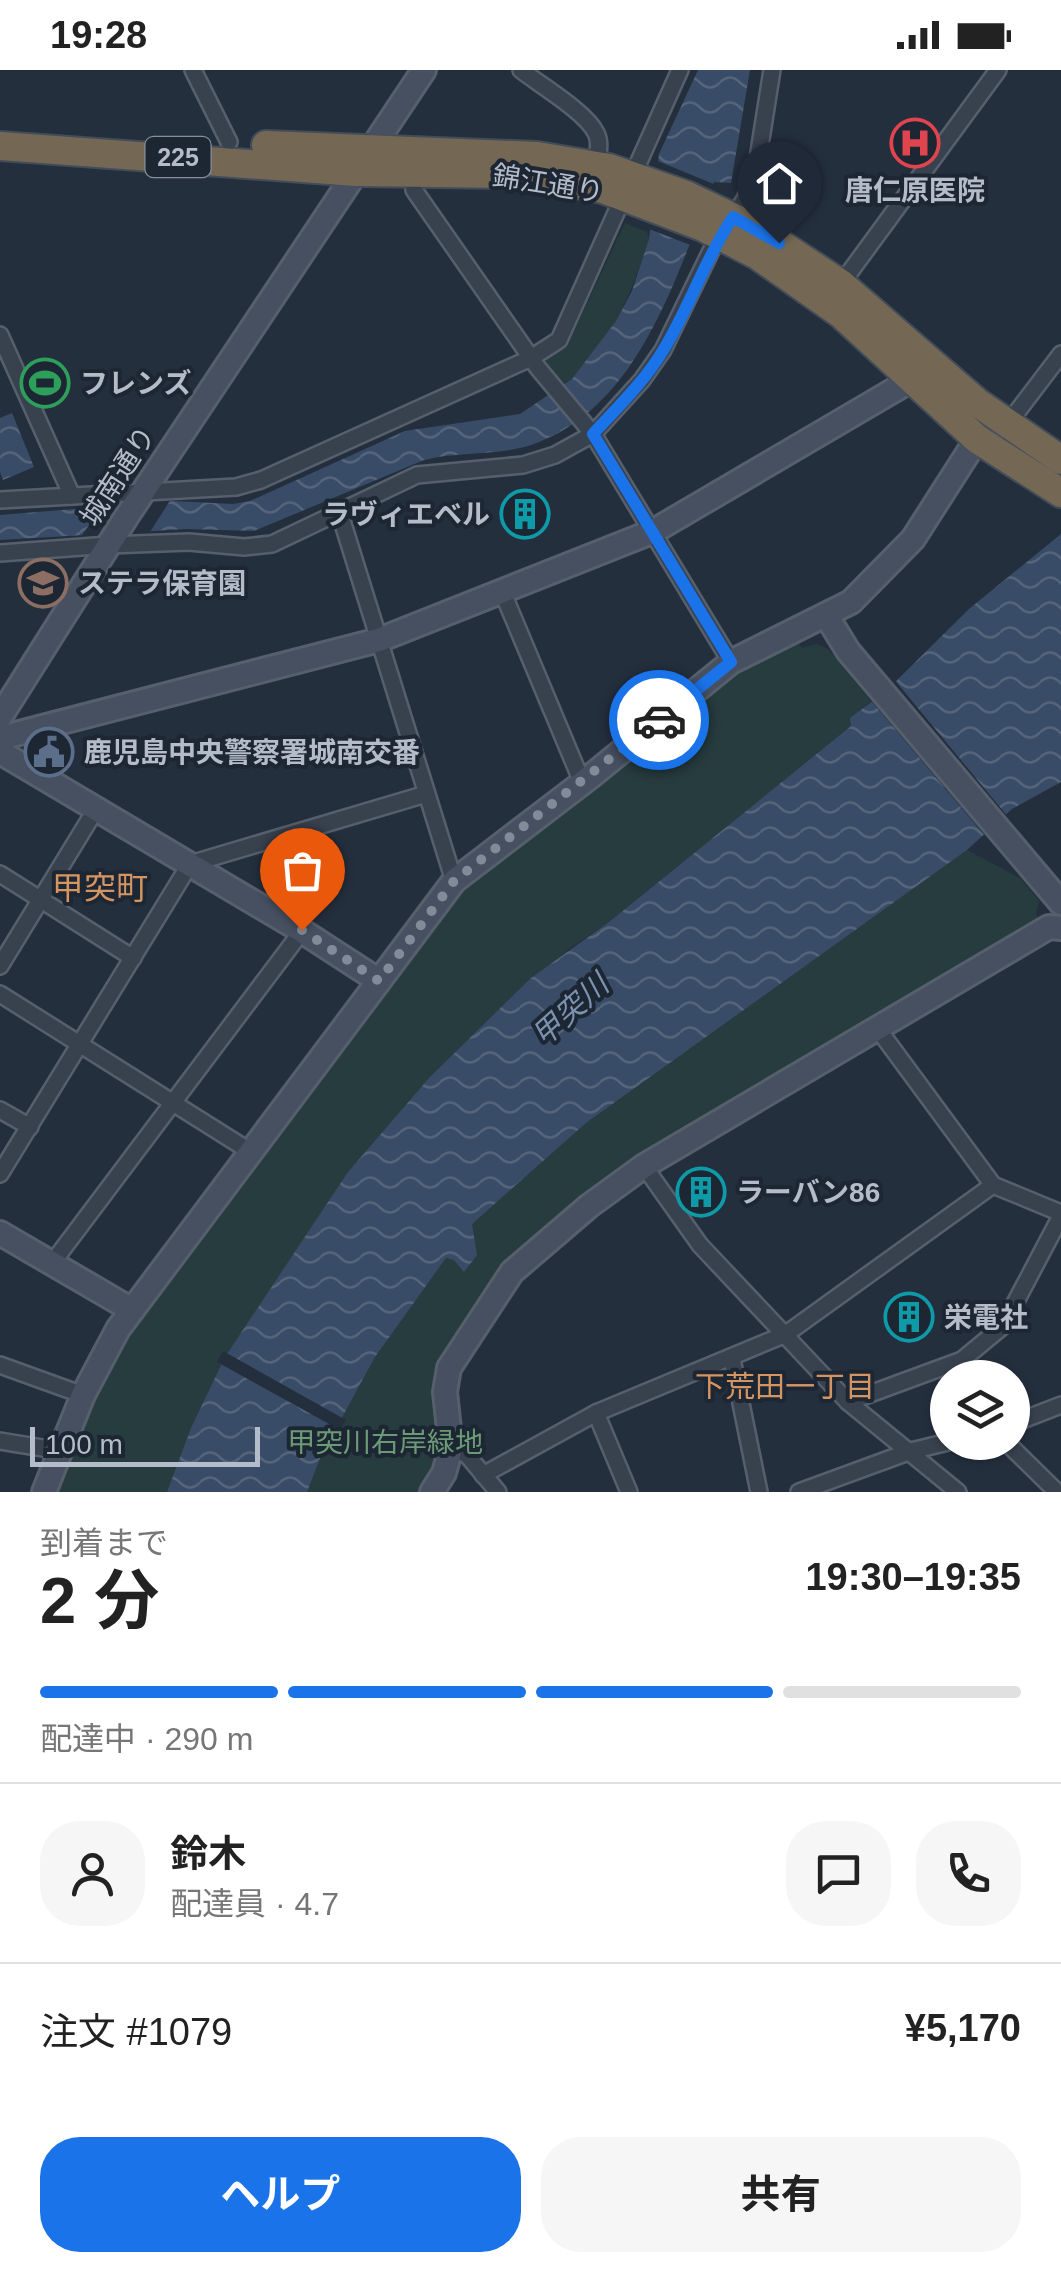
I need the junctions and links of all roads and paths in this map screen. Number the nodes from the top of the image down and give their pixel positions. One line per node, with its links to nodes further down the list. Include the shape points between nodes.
1 (192, 70): 8 (street)
2 (424, 70): 10 (street, 城南通り)
3 (521, 70): 11 (street, via 596,132)
4 (680, 70): 13 (street)
5 (772, 70): 14 (street, via 756,172 745,199)
6 (998, 70): 15 (street)
7 (0, 128): 8 (highway, 錦江通り / 225)
8 (228, 142): 10 (highway, 錦江通り / 225)
9 (0, 146): 10 (highway, 錦江通り / 225)
10 (363, 161): 11 (highway, 錦江通り / 225, via 537,156); 12 (highway, 錦江通り / 225); 24 (street, 城南通り)
11 (596, 165): 13 (highway, 錦江通り / 225)
12 (414, 172): 13 (highway, 錦江通り / 225); 18 (street, via 414,190)
13 (631, 187): 14 (highway, 錦江通り / 225); 18 (street, via 560,340)
14 (718, 221): 15 (highway, 錦江通り / 225); 19 (highway, 錦江通り / 225); 21 (street, via 664,350 642,380)
15 (841, 284): 20 (highway, 錦江通り / 225)
16 (0, 335): 26 (street)
17 (1061, 354): 20 (street)
18 (531, 358): 21 (street); 24 (street, via 262,480)
19 (913, 379): 22 (highway, 錦江通り / 225); 29 (street)
20 (1007, 425): 22 (street); 23 (highway, 錦江通り / 225)
21 (587, 428): 28 (street, via 555,455 523,465 418,475); 29 (street)
22 (976, 440): 25 (highway, 錦江通り / 225); 33 (street, via 913,539 860,594)
23 (1061, 460)
24 (143, 494): 26 (street); 30 (street, 城南通り)
25 (1061, 494)
26 (72, 496): 27 (street)
27 (0, 500)
28 (339, 511): 30 (street, via 272,544); 34 (street)
29 (654, 530): 32 (street); 35 (street)
30 (111, 541): 31 (street); 36 (street, 城南通り)
31 (0, 553)
32 (502, 591): 34 (street); 39 (street)
33 (826, 616): 35 (street); 46 (street)
34 (379, 640): 37 (street); 40 (street)
35 (731, 662): 39 (street)
36 (0, 717)
37 (0, 738)
38 (0, 752): 41 (street)
39 (582, 782): 44 (street)
40 (426, 794): 42 (street); 44 (street)
41 (96, 808): 42 (street); 45 (street)
42 (190, 864): 48 (street); 49 (street)
43 (0, 874): 45 (street)
44 (454, 881): 51 (street)
45 (41, 898): 49 (street); 50 (street)
46 (1061, 903)
47 (1061, 928): 53 (street, via 1049,927)
48 (302, 930): 51 (street); 55 (street)
49 (133, 958): 54 (street)
50 (0, 966)
51 (379, 981): 58 (street)
52 (0, 994): 54 (street)
53 (878, 1029): 59 (street); 61 (street)
54 (81, 1045): 55 (street); 57 (street)
55 (174, 1103): 58 (street); 64 (street)
56 (0, 1110): 57 (street)
57 (30, 1127): 60 (street)
58 (251, 1152): 65 (street)
59 (644, 1166): 66 (street, via 700,1245); 76 (street, via 512,1272 449,1368)
60 (0, 1174)
61 (993, 1185): 62 (street); 66 (street)
62 (1061, 1214): 70 (street, via 1004,1326 962,1360)
63 (0, 1232): 64 (street)
64 (53, 1262): 65 (street)
65 (132, 1310): 69 (street)
66 (786, 1334): 67 (street); 70 (street)
67 (732, 1359): 72 (street); 85 (street)
68 (0, 1365): 69 (street)
69 (83, 1395): 77 (street)
70 (848, 1402): 78 (street)
71 (1061, 1405): 73 (street)
72 (596, 1413): 80 (street); 84 (street)
73 (1030, 1417)
74 (0, 1441): 77 (street)
75 (930, 1446): 78 (street)
76 (451, 1448): 80 (street); 82 (street)
77 (60, 1451): 81 (street)
78 (911, 1451): 86 (street); 87 (street)
79 (1024, 1460): 88 (street)
80 (483, 1475): 83 (street)
81 (44, 1492)
82 (432, 1492)
83 (498, 1492)
84 (630, 1492)
85 (760, 1492)
86 (799, 1492)
87 (958, 1492)
88 (1057, 1492)

